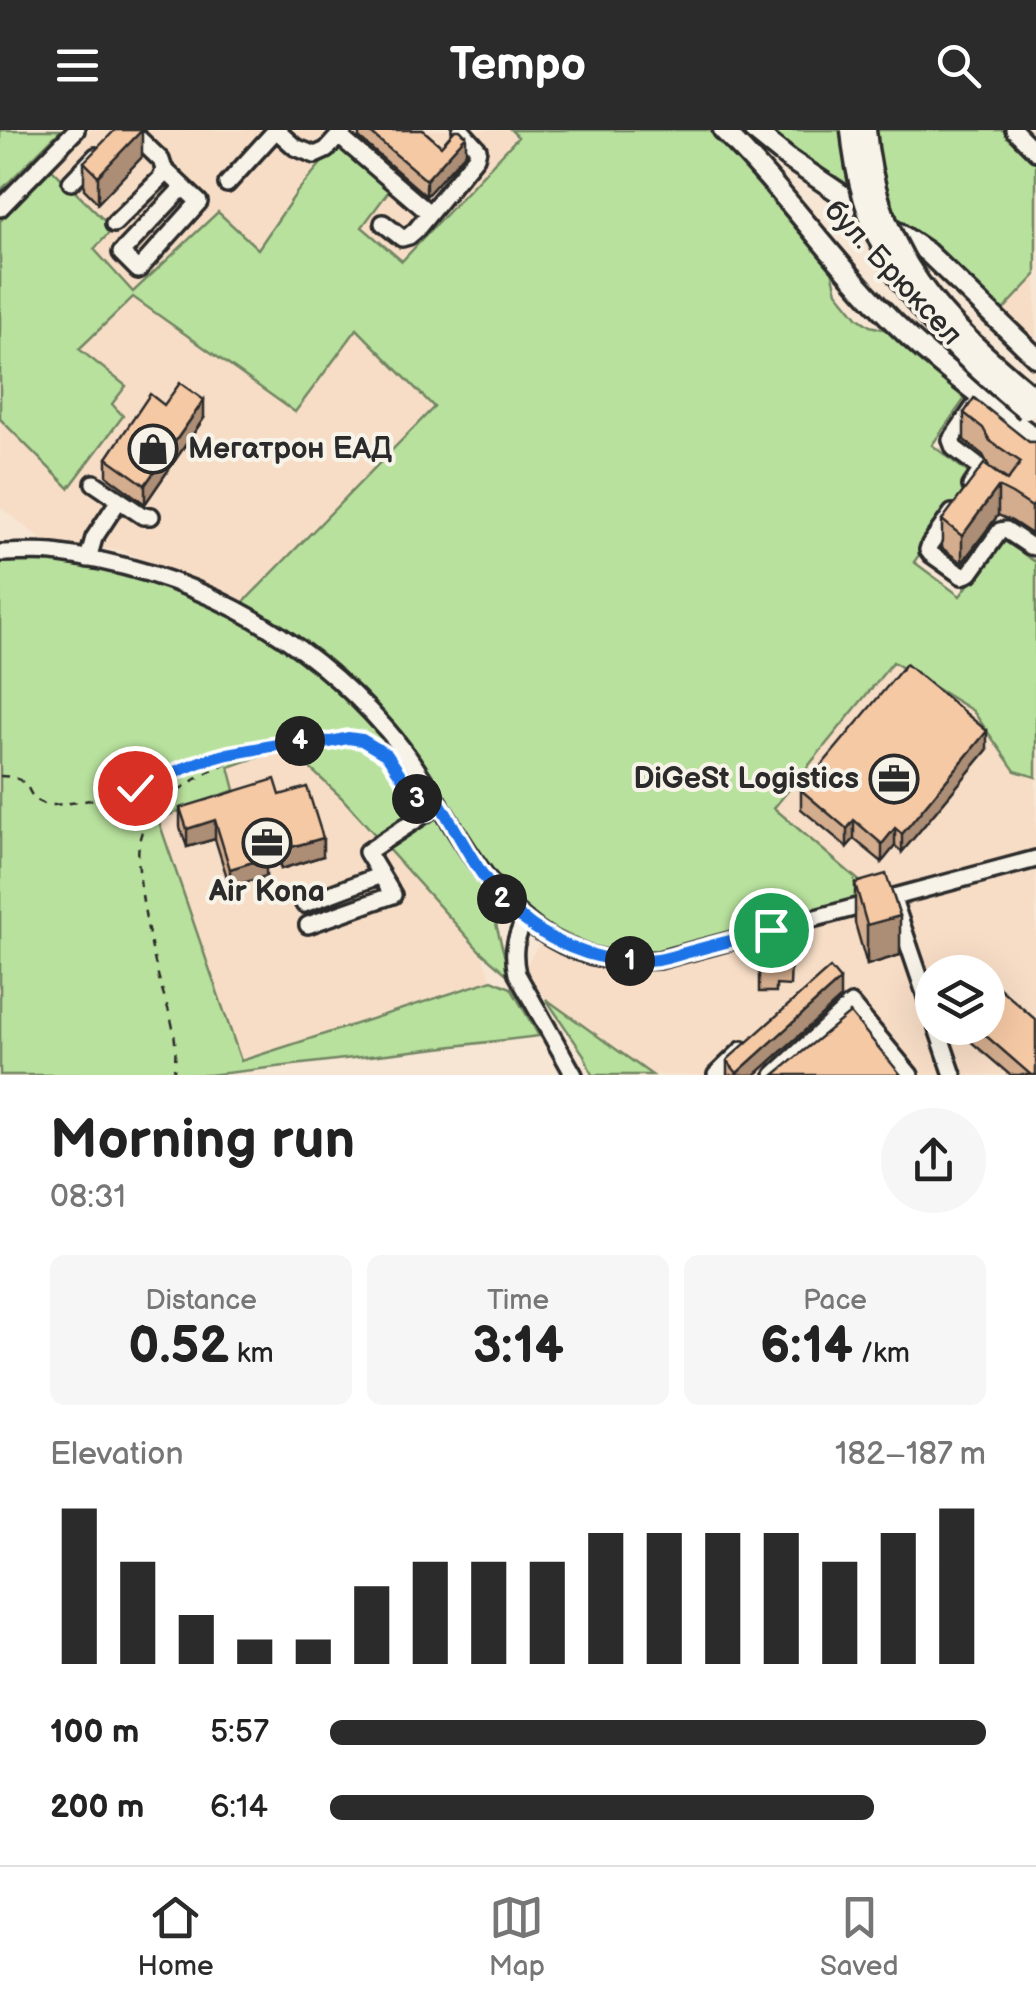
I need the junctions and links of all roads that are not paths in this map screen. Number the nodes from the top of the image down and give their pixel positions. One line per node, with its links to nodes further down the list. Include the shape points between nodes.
1 (76, 130): 16 (street)
2 (126, 130): 12 (street); 13 (street)
3 (276, 130): 10 (street, via 315,154); 14 (street)
4 (461, 130): 17 (street, via 478,149 476,157)
5 (722, 130): 21 (main road, бул. Брюксел, via 880,308)
6 (753, 130): 20 (main road, бул. Брюксел, via 927,252)
7 (851, 130): 22 (main road, бул. Брюксел, bridge, via 865,205 899,279 962,356)
8 (866, 130): 22 (main road, бул. Брюксел, bridge, via 878,197 912,274)
9 (1014, 130): 11 (street)
10 (342, 133): 17 (street)
11 (1036, 152)
12 (164, 168): 15 (street); 19 (street)
13 (71, 182)
14 (227, 184)
15 (183, 187): 15 (street, via 121,253 138,270 200,202)
16 (0, 208)
17 (429, 213): 18 (street, via 402,238)
18 (382, 223)
19 (114, 224)
20 (1036, 356)
21 (976, 403): 23 (street); 24 (main road, бул. Брюксел); 28 (street, via 951,443 980,472 929,552 965,576 1000,531)
22 (1033, 406)
23 (986, 421)
24 (1036, 439)
25 (94, 483): 26 (street)
26 (119, 500): 27 (street); 30 (street)
27 (151, 516)
28 (1035, 548)
29 (0, 553): 30 (street)
30 (88, 559): 31 (street, via 202,591 268,626 326,668 388,731)
31 (434, 808): 33 (street, via 367,852); 36 (street)
32 (1036, 859): 34 (street)
33 (381, 875): 35 (street); 37 (street, via 393,895)
34 (892, 898): 36 (street, via 659,960 588,955); 38 (street)
35 (304, 904)
36 (525, 919): 41 (street, via 514,940 517,974)
37 (308, 925)
38 (915, 965)
39 (759, 1035): 42 (street)
40 (943, 1045): 45 (street)
41 (574, 1075)
42 (716, 1075)
43 (774, 1075): 44 (street, via 851,1004)
44 (910, 1075)
45 (954, 1075)

